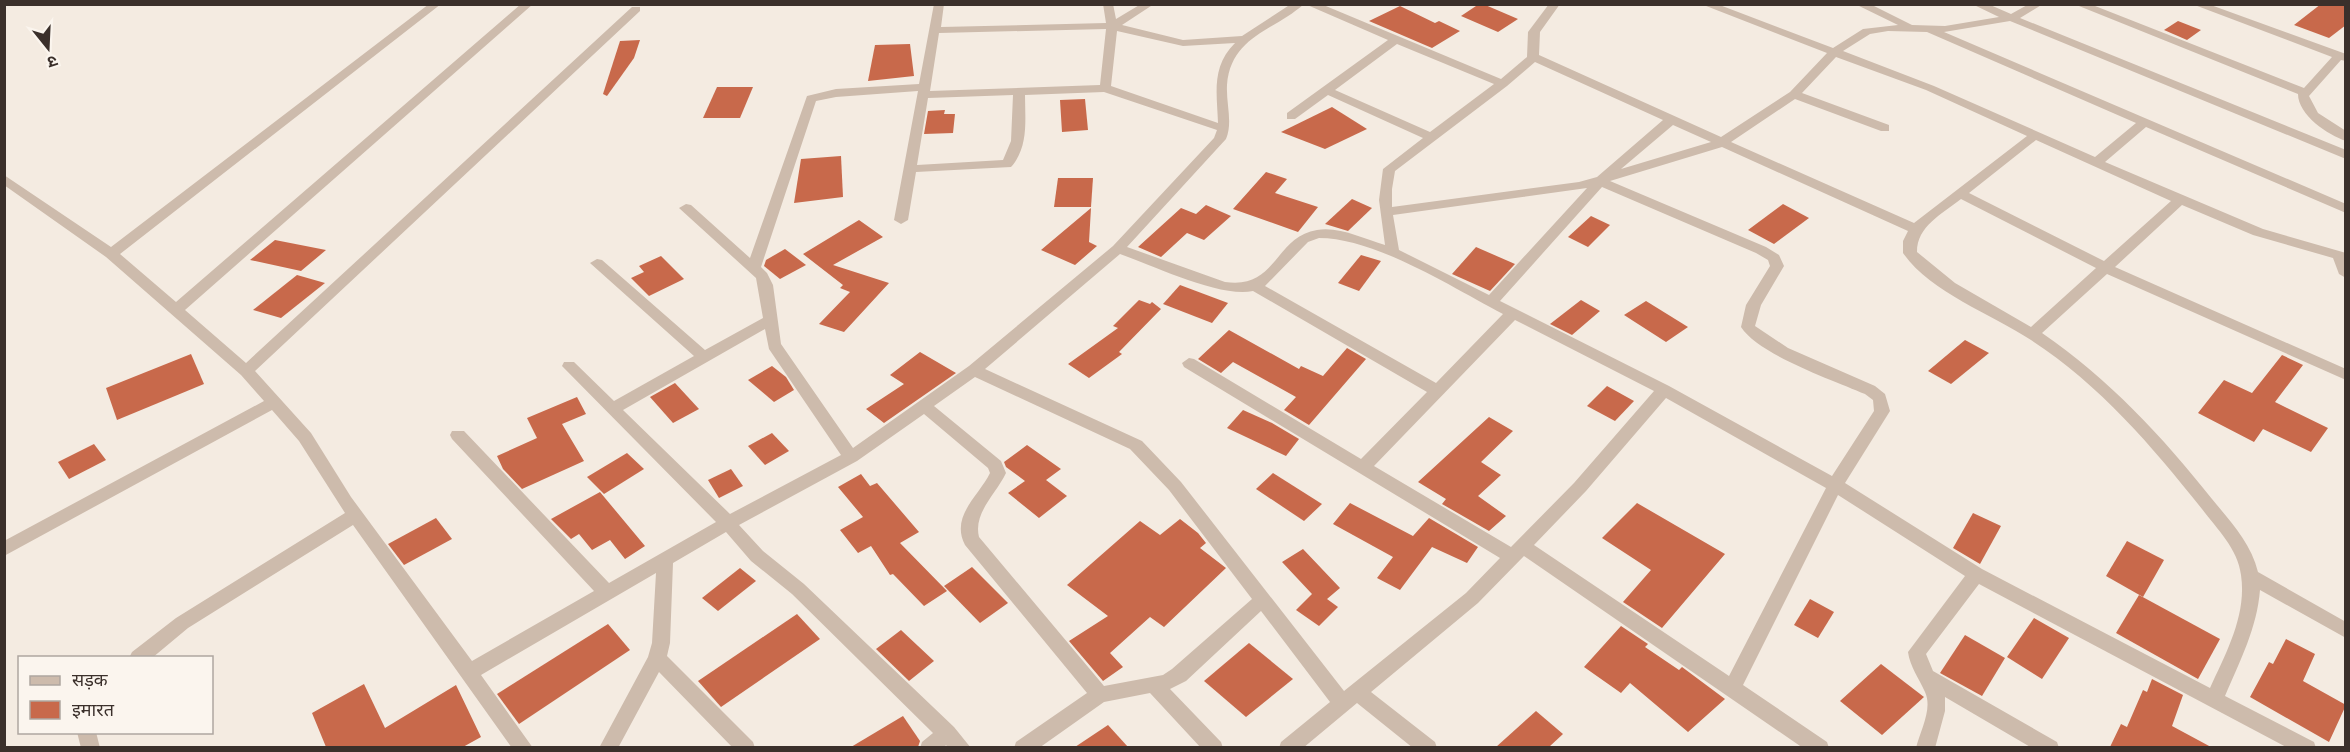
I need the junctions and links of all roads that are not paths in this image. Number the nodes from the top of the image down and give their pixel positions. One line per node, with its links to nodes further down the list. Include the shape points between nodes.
1 (436, 4): 55 (street)
2 (528, 4): 63 (street)
3 (939, 4): 19 (street)
4 (1108, 4): 17 (street)
5 (1149, 4): 17 (street)
6 (1299, 4): 20 (street)
7 (1310, 4): 21 (street)
8 (1555, 4): 23 (street, via 1534,32)
9 (1706, 4): 22 (street)
10 (1860, 4): 18 (street)
11 (1977, 4): 16 (street)
12 (2038, 4): 16 (street)
13 (2079, 4): 30 (street)
14 (2197, 4): 24 (street)
15 (636, 9): 71 (street)
16 (2012, 18): 18 (street); 41 (street)
17 (1112, 26): 19 (street); 20 (street, via 1183,43); 26 (street)
18 (1922, 29): 22 (street, via 1874,29); 34 (street)
19 (934, 30): 28 (street)
20 (1243, 39): 36 (street, via 1233,49 1222,78)
21 (1396, 40): 25 (street); 27 (street)
22 (1834, 52): 31 (street); 37 (street, via 1930,88)
23 (1533, 57): 25 (street); 33 (street)
24 (2342, 57): 30 (street)
25 (1503, 84): 38 (street)
26 (1105, 88): 29 (street); 36 (street)
27 (1326, 90): 32 (street); 38 (street)
28 (923, 91): 29 (street); 43 (street); 58 (street, via 836,93 811,99)
29 (1019, 91): 43 (street, via 1017,148 1007,164)
30 (2305, 93): 39 (street, via 2307,108)
31 (1794, 94): 35 (street); 40 (street)
32 (1291, 116)
33 (1671, 120): 40 (street); 45 (street)
34 (2145, 122): 42 (street); 49 (street)
35 (1885, 128)
36 (1225, 129): 53 (street)
37 (2034, 136): 42 (street); 46 (street)
38 (1431, 137): 50 (street, via 1389,169)
39 (2346, 137)
40 (1721, 143): 45 (street); 52 (street)
41 (2346, 155)
42 (2096, 163): 47 (street)
43 (910, 169): 51 (street)
44 (4, 180): 55 (street)
45 (1600, 181): 50 (street); 62 (street); 81 (street, via 1774,258 1777,266 1748,317 1748,328 1754,336 1880,398 1882,411)
46 (1961, 194): 52 (street); 59 (street)
47 (2180, 200): 56 (street, via 2273,237); 59 (street)
48 (686, 208): 58 (street)
49 (2346, 209)
50 (1386, 212): 54 (street)
51 (901, 220)
52 (1915, 229): 66 (street, via 1910,253 1917,262)
53 (1118, 249): 61 (street, via 1223,286); 70 (street)
54 (1393, 252): 61 (street, via 1333,234 1318,234 1304,239); 62 (street)
55 (111, 254): 63 (street)
56 (2342, 256): 60 (street)
57 (597, 263): 67 (street)
58 (753, 268): 65 (street, via 766,285)
59 (2106, 268): 66 (street); 72 (street)
60 (2346, 274)
61 (1255, 286): 74 (street)
62 (1491, 302): 64 (street)
63 (176, 310): 71 (street)
64 (1513, 313): 73 (street); 74 (street)
65 (770, 320): 67 (street); 79 (street, via 774,345)
66 (2032, 334): 88 (street, via 2068,357 2156,440 2232,537 2246,559)
67 (704, 357): 77 (street)
68 (1189, 363): 80 (street)
69 (569, 366): 77 (street)
70 (974, 370): 76 (street); 90 (street, via 1136,445 1175,486)
71 (246, 371): 75 (street)
72 (2346, 375)
73 (1664, 390): 81 (street); 85 (street)
74 (1437, 391): 80 (street)
75 (273, 403): 82 (street, via 305,437); 84 (street)
76 (924, 406): 79 (street); 98 (street, via 995,465 996,478 967,524 971,540)
77 (612, 409): 83 (street)
78 (458, 435): 89 (street)
79 (851, 457): 83 (street)
80 (1363, 467): 85 (street)
81 (1835, 485): 87 (street); 97 (street)
82 (350, 508): 92 (street); 94 (street)
83 (728, 523): 86 (street); 101 (street, via 757,556 798,589)
84 (4, 549)
85 (1519, 552): 97 (street); 99 (street, via 1472,598)
86 (665, 558): 89 (street); 93 (street)
87 (1976, 574): 95 (street, via 1917,652); 100 (street)
88 (2250, 576): 91 (street); 100 (street, via 2243,629)
89 (607, 592): 94 (street)
90 (1262, 600): 96 (street, via 1179,675); 99 (street)
91 (2346, 631)
92 (139, 656)
93 (657, 658): 103 (street); 104 (street)
94 (468, 673): 102 (street)
95 (1924, 675): 112 (street, via 1937,702); 113 (street)
96 (1153, 684): 98 (street); 108 (street)
97 (1732, 688): 111 (street)
98 (1100, 695): 107 (street)
99 (1349, 698): 109 (street); 110 (street)
100 (2214, 700): 114 (street)
101 (947, 733): 105 (street); 106 (street)
102 (524, 747)
103 (608, 747)
104 (746, 747)
105 (929, 747)
106 (962, 747)
107 (1023, 747)
108 (1214, 747)
109 (1288, 747)
110 (1428, 747)
111 (1820, 747)
112 (1925, 747)
113 (2050, 747)
114 (2307, 747)

